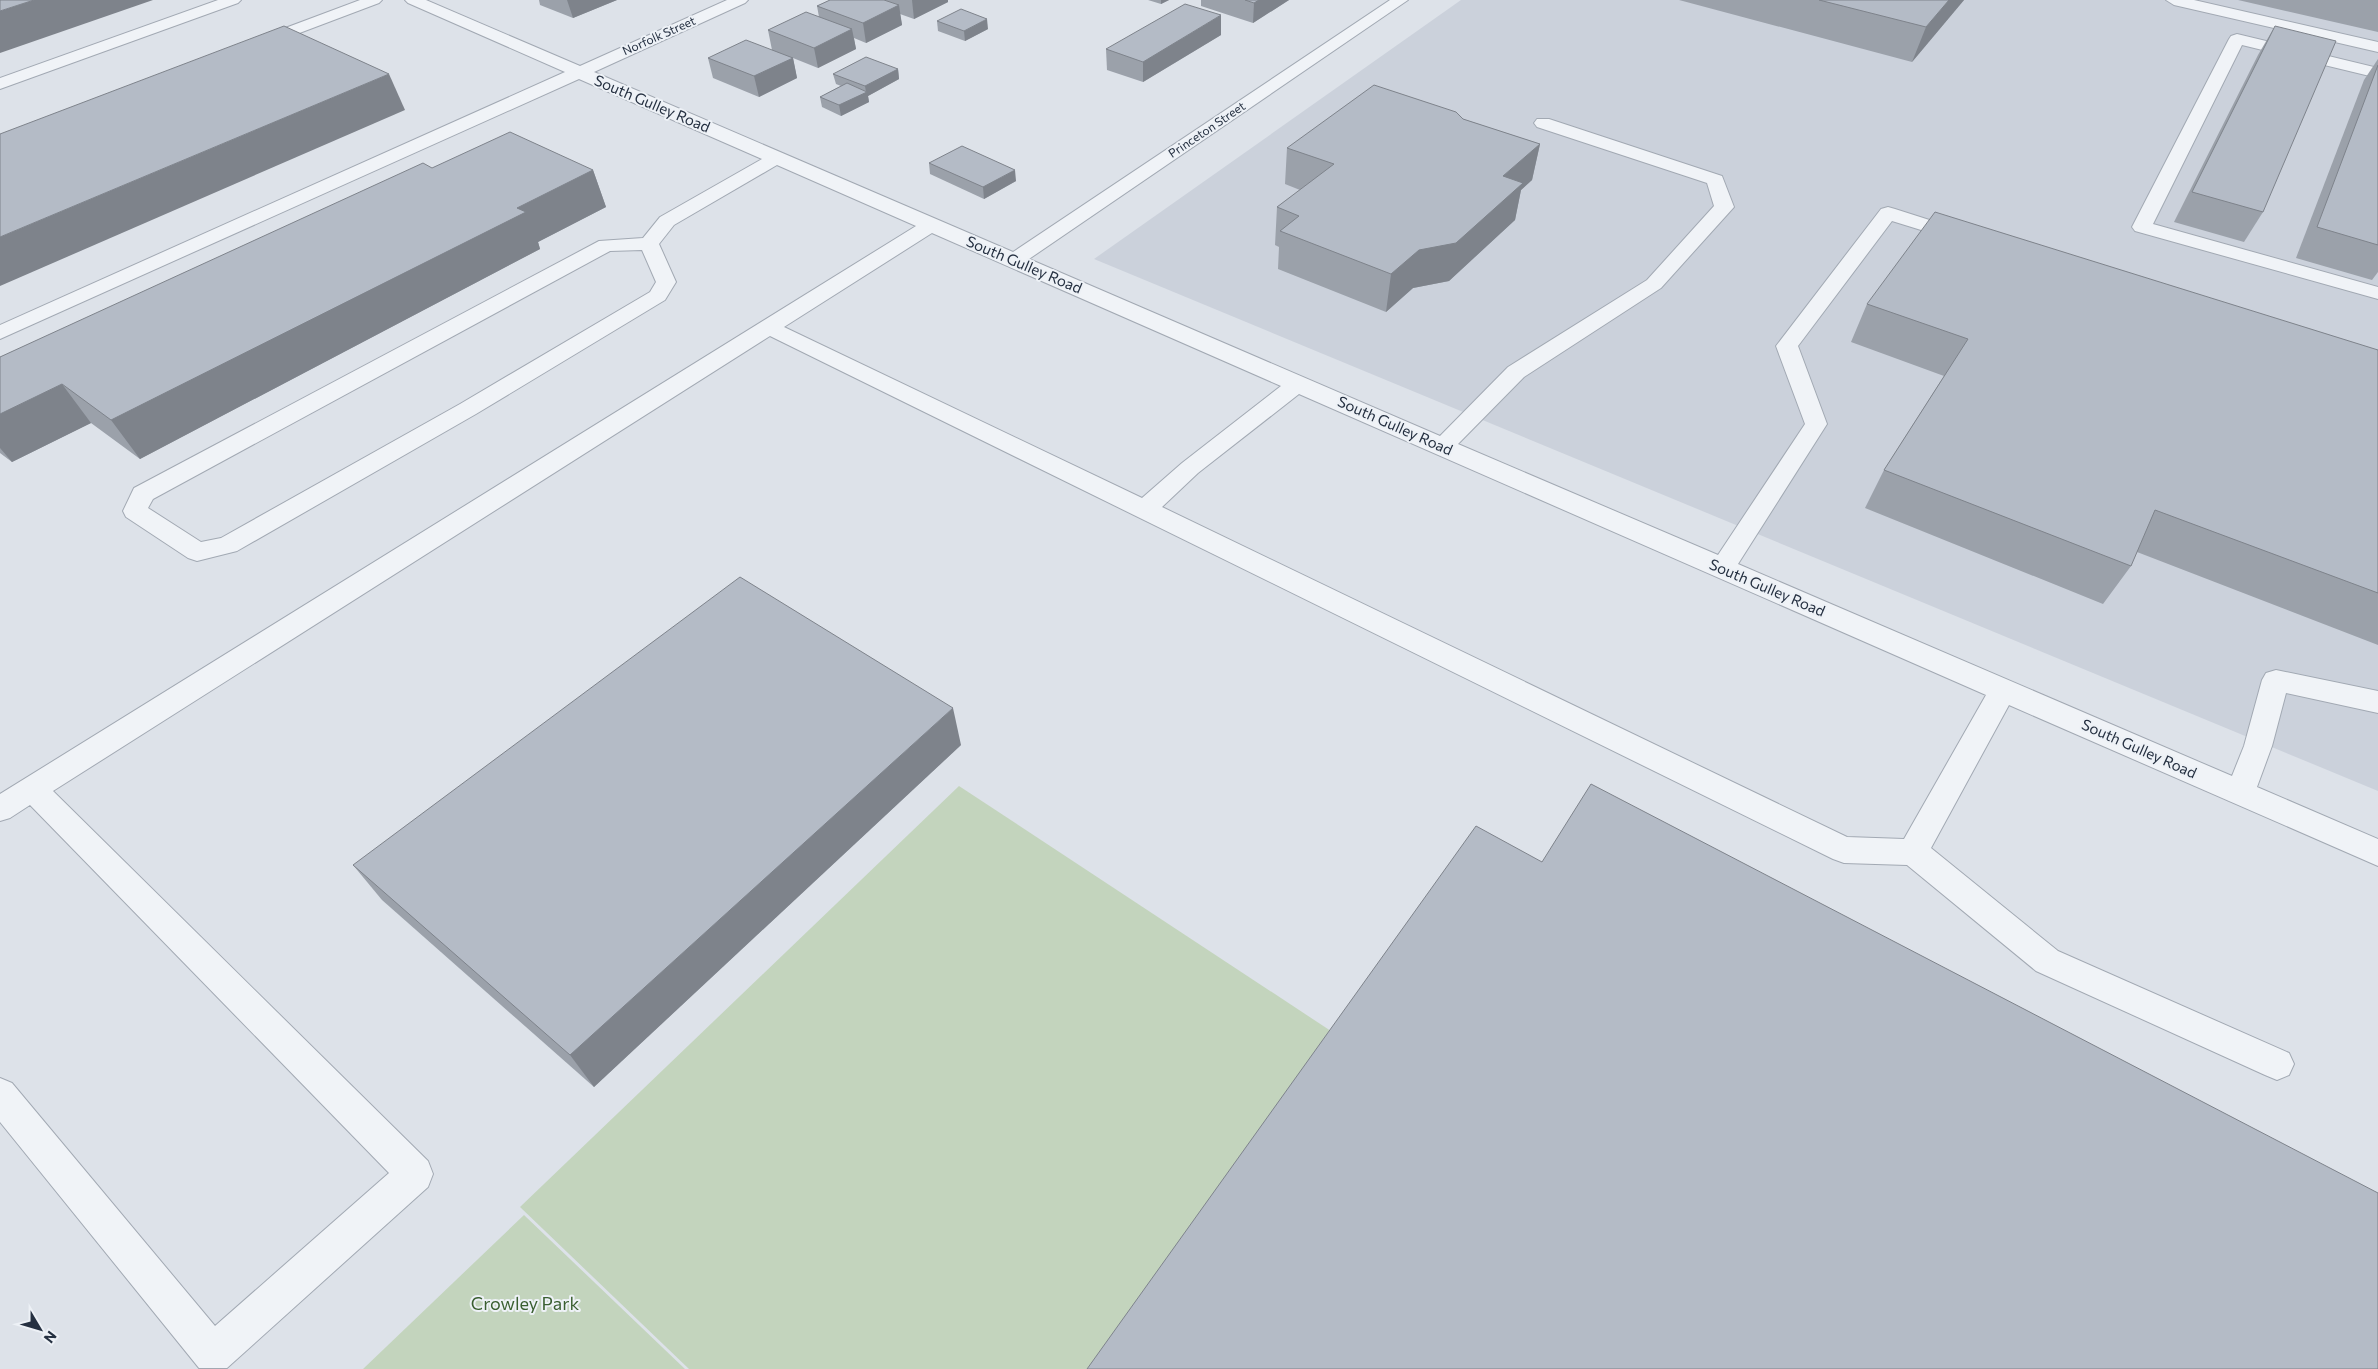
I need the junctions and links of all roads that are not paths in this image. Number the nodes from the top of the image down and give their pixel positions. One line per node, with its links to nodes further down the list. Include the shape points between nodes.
1 (233, 0): 11 (street)
2 (374, 0): 8 (street)
3 (413, 0): 9 (street, South Gulley Road)
4 (740, 0): 9 (street, Norfolk Street)
5 (1400, 0): 17 (street, Princeton Street)
6 (2174, 0): 7 (street)
7 (2378, 48)
8 (243, 49)
9 (578, 72): 13 (street, South Gulley Road); 20 (street, Norfolk Street)
10 (2378, 73): 18 (street, via 2237,39 2142,226)
11 (0, 84)
12 (1543, 123): 22 (street, via 1715,180 1724,207 1654,284 1516,372)
13 (776, 158): 14 (street, South Gulley Road); 16 (street, via 667,221)
14 (932, 225): 17 (street, South Gulley Road); 19 (street)
15 (1982, 242): 24 (street, via 1888,213 1787,346 1816,424)
16 (649, 244): 16 (street, via 666,282 658,296 228,546 197,552 135,511 143,494 606,245)
17 (1013, 261): 21 (street, South Gulley Road)
18 (2378, 293)
19 (768, 328): 23 (street); 27 (street)
20 (0, 333)
21 (1297, 384): 22 (street, South Gulley Road); 23 (street, via 1190,468)
22 (1442, 447): 24 (street, South Gulley Road)
23 (1144, 509): 30 (street, via 1844,850)
24 (1722, 569): 25 (street, South Gulley Road)
25 (2003, 690): 28 (street, South Gulley Road); 30 (street)
26 (2378, 702): 28 (street, via 2276,680 2258,746)
27 (32, 789): 29 (street); 33 (street, via 415,1174 213,1354)
28 (2240, 793): 31 (street, South Gulley Road)
29 (0, 809)
30 (1913, 852): 32 (street, via 2048,961)
31 (2378, 853)
32 (2276, 1064)
33 (0, 1095)

